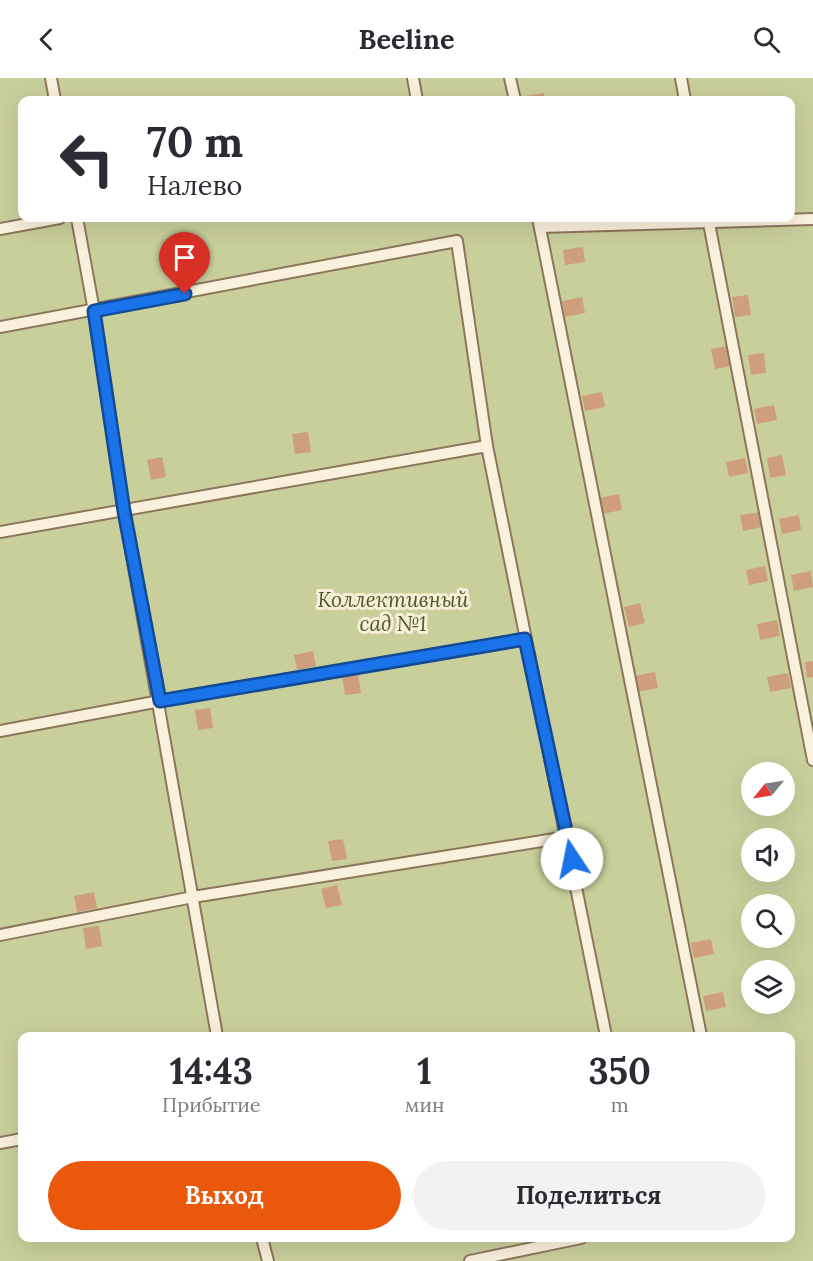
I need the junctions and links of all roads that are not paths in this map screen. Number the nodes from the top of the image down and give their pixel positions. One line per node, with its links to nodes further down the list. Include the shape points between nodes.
1 (51, 78): 5 (lane)
2 (413, 78): 6 (lane)
3 (510, 78): 7 (lane)
4 (681, 78): 8 (lane)
5 (54, 96)
6 (416, 96)
7 (514, 96)
8 (685, 96)
9 (795, 219): 10 (lane)
10 (813, 219)
11 (38, 222): 15 (lane)
12 (78, 222): 16 (lane)
13 (539, 222): 30 (lane)
14 (709, 222): 24 (lane)
15 (0, 229)
16 (94, 311): 17 (lane); 18 (lane, via 458,241); 19 (lane)
17 (0, 327)
18 (487, 446): 19 (lane); 21 (lane)
19 (124, 511): 20 (lane); 22 (lane)
20 (0, 532)
21 (525, 639): 22 (lane); 25 (lane)
22 (160, 701): 23 (lane); 26 (lane)
23 (0, 731)
24 (813, 760)
25 (567, 837): 26 (lane); 29 (lane)
26 (193, 897): 27 (lane); 28 (lane)
27 (0, 935)
28 (216, 1032)
29 (602, 1032)
30 (700, 1032)
31 (18, 1140): 32 (lane)
32 (0, 1143)
33 (263, 1242): 35 (lane)
34 (562, 1242): 36 (lane)
35 (268, 1261)
36 (470, 1261)

